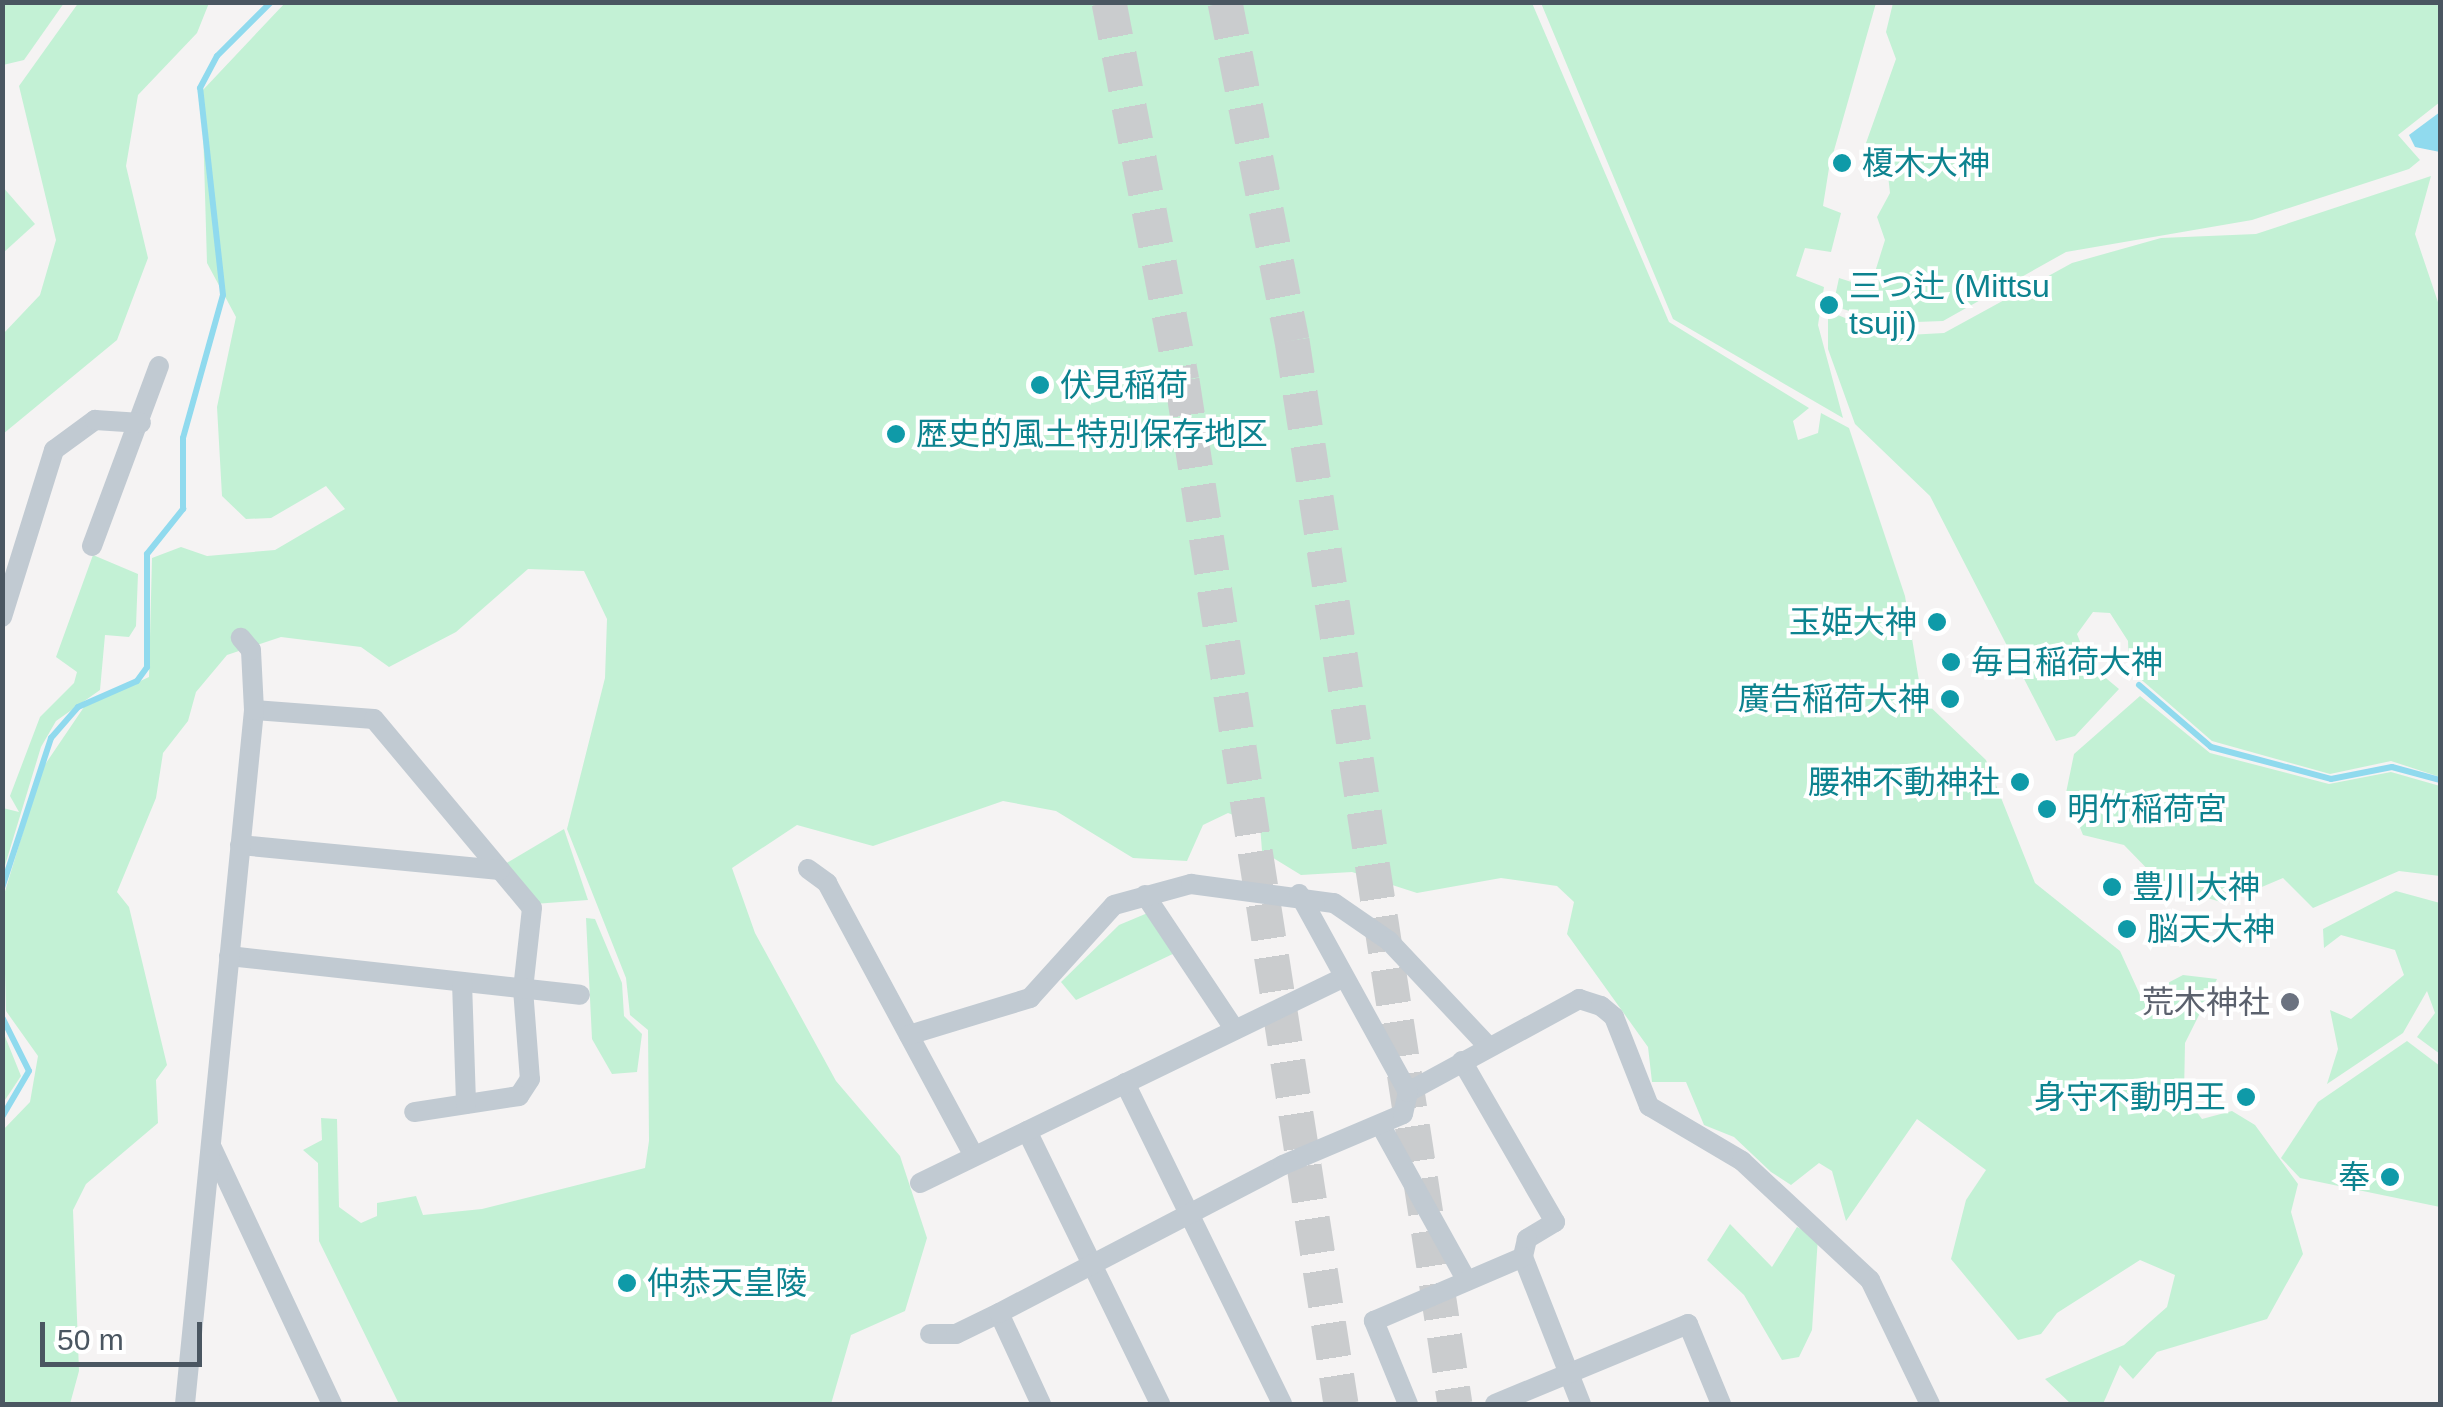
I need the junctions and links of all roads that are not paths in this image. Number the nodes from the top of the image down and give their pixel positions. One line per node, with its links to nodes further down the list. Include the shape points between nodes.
1 (159, 366): 2 (street)
2 (141, 423): 3 (street); 4 (street, via 95,420 54,450)
3 (92, 546)
4 (2, 617)
5 (241, 638): 6 (street, via 251,650)
6 (254, 710): 7 (street); 9 (street, via 374,719)
7 (240, 845): 9 (street); 12 (street)
8 (808, 869): 18 (street, via 827,883)
9 (500, 870): 15 (street, via 532,908)
10 (1299, 894): 11 (street, via 1192,884); 13 (street); 19 (street, via 1334,904 1389,941)
11 (1145, 895): 17 (street); 18 (street, via 1114,905 1030,998)
12 (229, 956): 14 (street); 27 (street)
13 (1342, 978): 17 (street); 22 (street)
14 (462, 982): 15 (street); 23 (street)
15 (523, 989): 16 (street); 23 (street, via 530,1079 518,1096)
16 (580, 996)
17 (1236, 1030): 21 (street)
18 (909, 1035): 28 (street)
19 (1488, 1046): 20 (street); 46 (street, via 1579,999 1601,1006 1614,1017 1649,1106 1742,1161 1870,1280)
20 (1462, 1061): 22 (street); 31 (street, via 1555,1222 1527,1240)
21 (1125, 1083): 26 (street); 30 (street)
22 (1408, 1092): 25 (street, via 1402,1114)
23 (466, 1104): 24 (street)
24 (414, 1112)
25 (1381, 1126): 30 (street, via 1283,1164); 33 (street)
26 (1027, 1131): 28 (street); 32 (street)
27 (211, 1144): 37 (street); 38 (street)
28 (974, 1156): 29 (street)
29 (920, 1183)
30 (1191, 1218): 32 (street); 41 (street)
31 (1523, 1257): 33 (street); 36 (street)
32 (1092, 1266): 34 (street); 40 (street)
33 (1467, 1281): 42 (street, via 1374,1321)
34 (1000, 1313): 35 (street, via 956,1334); 39 (street)
35 (930, 1334)
36 (1569, 1374): 43 (street); 44 (street); 45 (street, via 1688,1324)
37 (185, 1404)
38 (332, 1404)
39 (1041, 1404)
40 (1160, 1404)
41 (1282, 1404)
42 (1408, 1404)
43 (1495, 1404)
44 (1581, 1404)
45 (1721, 1404)
46 (1930, 1404)

